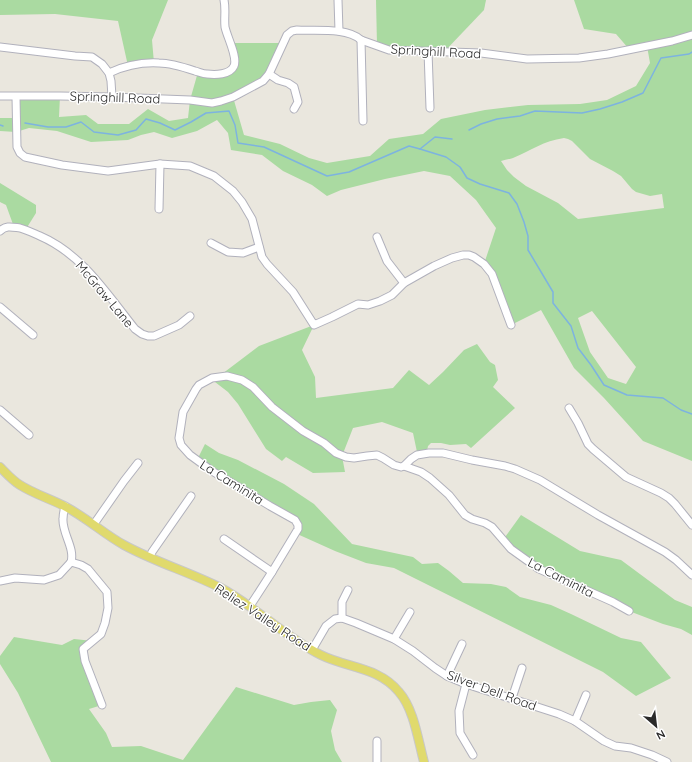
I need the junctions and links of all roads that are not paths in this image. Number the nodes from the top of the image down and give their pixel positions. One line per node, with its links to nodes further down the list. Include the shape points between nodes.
1 (224, 0): 8 (street, via 225,28 235,60 230,70 206,74 177,65 160,63 128,66)
2 (338, 0): 3 (street)
3 (339, 31): 5 (street, Springhill Road); 9 (street, Springhill Road, via 292,31)
4 (692, 34): 7 (street, Springhill Road, via 672,41 579,58 527,59 481,53)
5 (361, 40): 7 (street, Springhill Road, via 389,50); 15 (street)
6 (0, 47): 8 (street, via 92,57)
7 (428, 51): 13 (street)
8 (109, 73): 12 (street)
9 (269, 74): 12 (street, Springhill Road, via 263,81 233,97 212,103); 14 (street, via 294,87 298,102)
10 (0, 96): 11 (street, Springhill Road)
11 (16, 97): 12 (street, Springhill Road); 16 (street, via 17,147 25,157 108,171)
12 (112, 97)
13 (430, 108)
14 (294, 109)
15 (363, 121)
16 (160, 164): 17 (street); 21 (street, via 190,166 214,176 233,191 252,219)
17 (159, 209)
18 (0, 231): 24 (street, McGraw Lane, via 10,227 26,229 50,240 71,254 92,274 135,329 142,334 154,336 180,325)
19 (377, 237): 22 (street, via 387,261)
20 (211, 243): 21 (street, via 228,252 243,253)
21 (259, 247): 22 (street, via 262,257 292,292 314,325 358,304 380,302)
22 (404, 283): 25 (street, via 452,258 474,256 492,274)
23 (0, 307): 26 (street)
24 (190, 316)
25 (511, 325)
26 (33, 335)
27 (570, 408): 36 (street, via 593,449 626,477 669,498)
28 (0, 410): 29 (street)
29 (29, 435)
30 (138, 462): 35 (street)
31 (404, 466): 40 (street, La Caminita, via 394,465 378,455 346,458 336,453 284,417 253,387 242,380 227,376 212,378 199,385 183,412 179,438 181,445 190,455 219,475 295,520 298,525); 41 (street, via 417,455 429,453 443,453 505,466 540,480 598,516 665,552); 45 (street, La Caminita, via 430,478 449,495 465,515 492,528 511,549 536,567)
32 (0, 467): 34 (main road, Reliez Valley Road, via 20,485)
33 (191, 496): 38 (street)
34 (65, 506): 35 (main road, Reliez Valley Road); 39 (street, via 62,518 72,553)
35 (94, 524): 38 (main road, Reliez Valley Road, via 124,545)
36 (692, 525)
37 (224, 539): 40 (street)
38 (150, 557): 44 (main road, Reliez Valley Road, via 220,588)
39 (71, 562): 42 (street, via 59,575 44,580 15,578); 56 (street, via 88,569 107,592 106,623 101,634 83,649)
40 (272, 572): 44 (street, La Caminita)
41 (692, 575)
42 (0, 581)
43 (348, 590): 47 (street, via 342,602)
44 (250, 606): 50 (main road, Reliez Valley Road)
45 (629, 611)
46 (410, 612): 48 (street)
47 (342, 618): 48 (street, Silver Dell Road); 50 (street, via 335,619 326,626)
48 (394, 638): 52 (street, Silver Dell Road)
49 (462, 644): 52 (street)
50 (312, 650): 61 (main road, Reliez Valley Road, via 333,660 375,673 399,691 412,718)
51 (522, 668): 55 (street)
52 (447, 676): 53 (street, Silver Dell Road)
53 (466, 684): 55 (street, Silver Dell Road); 59 (street, via 459,711 460,733)
54 (586, 695): 57 (street)
55 (512, 698): 57 (street, Silver Dell Road)
56 (102, 705)
57 (574, 721): 62 (street, Silver Dell Road, via 604,741 652,754)
58 (377, 741): 60 (street)
59 (473, 755)
60 (377, 762)
61 (424, 762)
62 (667, 762)

